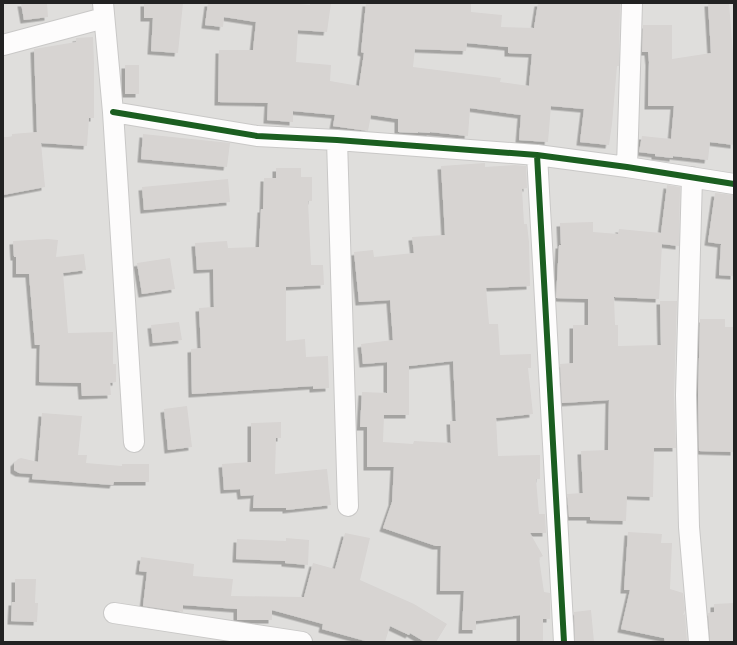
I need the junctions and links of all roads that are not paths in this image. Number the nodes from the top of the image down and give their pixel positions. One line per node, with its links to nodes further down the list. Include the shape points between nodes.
1 (632, 3): 7 (street)
2 (104, 10): 3 (street); 4 (street)
3 (3, 45)
4 (113, 112): 5 (street, via 257,136); 10 (street)
5 (338, 140): 6 (street); 11 (street)
6 (537, 155): 7 (street); 14 (street)
7 (627, 167): 8 (street)
8 (692, 177): 9 (street); 15 (street, via 686,395 690,527)
9 (734, 184)
10 (134, 442)
11 (348, 506)
12 (114, 613): 13 (street)
13 (302, 642)
14 (564, 642)
15 (699, 642)

